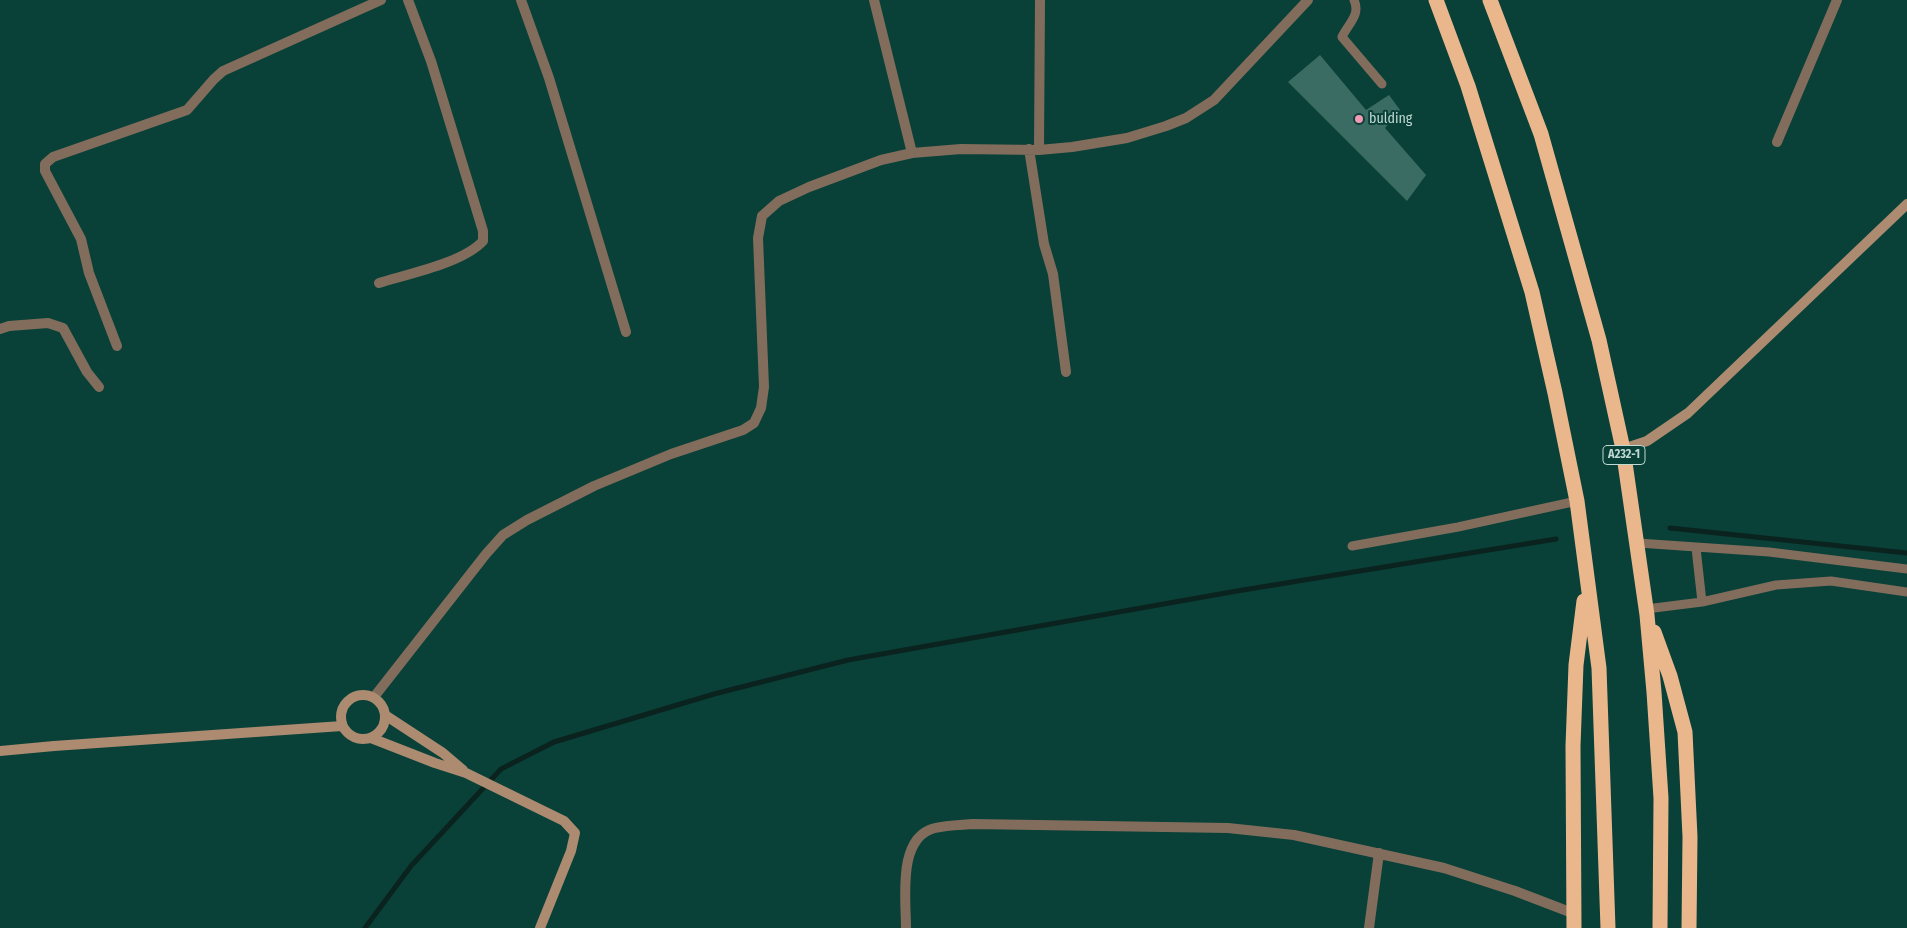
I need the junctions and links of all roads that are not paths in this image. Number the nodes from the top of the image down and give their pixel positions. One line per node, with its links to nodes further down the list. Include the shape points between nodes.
1 (381, 0): 19 (street, via 223,72 187,110 53,157 45,164 45,171 81,240 88,273)
2 (408, 0): 16 (street, via 431,61 483,231 483,241 477,248 455,258)
3 (521, 0): 18 (street)
4 (874, 0): 14 (street)
5 (1040, 0): 13 (street)
6 (1308, 0): 13 (street, via 1214,100 1186,118 1127,138)
7 (1354, 0): 11 (lane, via 1355,18 1342,36)
8 (1436, 0): 23 (highway, via 1468,86 1532,292)
9 (1490, 0): 22 (highway, A232-1, via 1541,134 1599,340)
10 (1837, 0): 12 (street)
11 (1382, 84)
12 (1776, 142)
13 (1034, 150): 14 (street, via 961,148); 20 (street, via 1044,244 1053,274)
14 (912, 153): 32 (street, via 881,160 809,187 779,201 762,216 758,269 764,387 761,408 754,423 594,486 503,535)
15 (1907, 204): 22 (street, via 1688,413 1647,441)
16 (379, 283)
17 (0, 329): 21 (street, via 48,323 64,328 87,372)
18 (626, 332)
19 (117, 346)
20 (1066, 372)
21 (99, 387)
22 (1623, 448): 24 (highway, A232-1)
23 (1577, 501): 25 (lane); 28 (highway)
24 (1638, 543): 26 (lane); 31 (highway, A232-1)
25 (1352, 546)
26 (1696, 548): 27 (lane, via 1769,552); 30 (lane)
27 (1907, 569)
28 (1586, 582): 39 (highway, via 1576,665 1573,746); 43 (highway, via 1599,668)
29 (1907, 592): 30 (lane, via 1831,581 1776,585)
30 (1702, 602): 31 (lane)
31 (1647, 612): 44 (highway, A232-1, via 1662,798); 45 (highway, via 1670,676 1685,732 1690,837)
32 (374, 697): 33 (street); 34 (street, via 361,694 348,700 341,712)
33 (385, 715): 35 (street, via 382,728); 37 (street)
34 (342, 726): 35 (street, via 351,736); 36 (street)
35 (371, 738): 37 (street)
36 (0, 751)
37 (466, 772): 40 (street, via 564,821 574,833 571,851)
38 (1378, 853): 39 (street, via 1444,868 1515,891); 41 (street, via 1294,835 1228,828 974,824 933,828 918,837 908,855); 42 (street)
39 (1575, 921)
40 (540, 928)
41 (906, 928)
42 (1369, 928)
43 (1608, 928)
44 (1660, 928)
45 (1689, 928)

